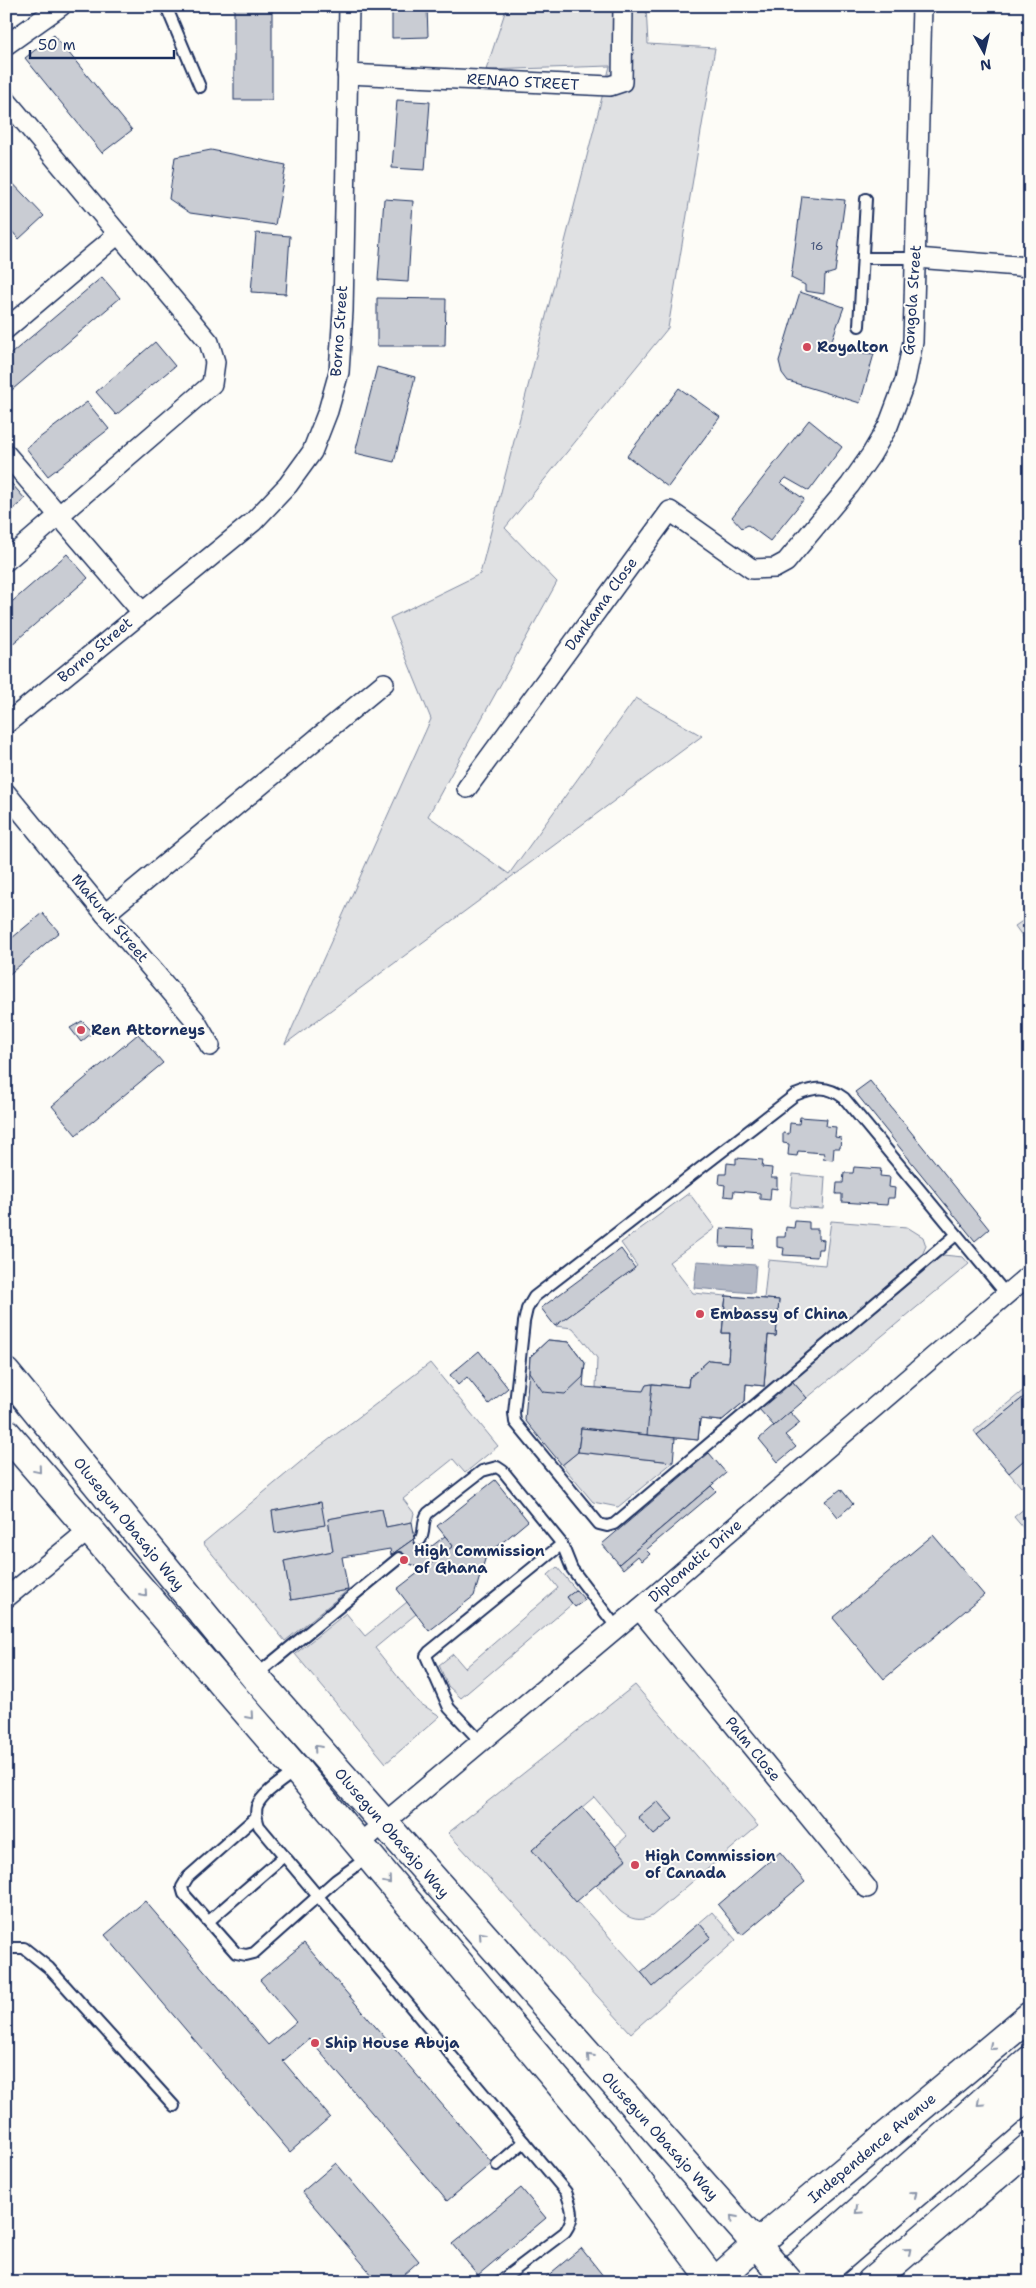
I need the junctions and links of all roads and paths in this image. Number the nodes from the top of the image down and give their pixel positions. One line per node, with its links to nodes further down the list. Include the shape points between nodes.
1 (61, 6): 6 (street)
2 (166, 6): 8 (lane)
3 (349, 6): 7 (street, Borno Street)
4 (623, 6): 7 (street, RENAO STREET, via 622,82 610,86)
5 (922, 6): 13 (street, Gongola Street)
6 (6, 45)
7 (347, 74): 21 (street, Borno Street, via 343,311 339,372 325,419 312,452 288,485 259,516)
8 (200, 88)
9 (6, 100): 11 (street)
10 (866, 199): 12 (lane)
11 (118, 234): 16 (street); 18 (street, via 209,342 215,362 212,384)
12 (863, 258): 13 (lane); 15 (lane)
13 (916, 258): 14 (street); 20 (street, Gongola Street, via 913,342 905,381 888,426 850,485 793,554 775,568)
14 (1030, 267)
15 (859, 326)
16 (6, 329)
17 (6, 454): 18 (street)
18 (59, 516): 19 (street); 21 (street)
19 (6, 561)
20 (763, 570): 24 (street, Dankama Close, via 752,569 670,511)
21 (142, 612): 23 (street, Borno Street)
22 (384, 683): 26 (street)
23 (6, 724)
24 (467, 788)
25 (6, 793): 26 (street, Makurdi Street)
26 (105, 914): 27 (street, Makurdi Street, via 195,1020)
27 (210, 1046)
28 (956, 1235): 28 (lane, via 844,1098 833,1090 820,1088 794,1095 534,1297 524,1322 515,1422 599,1524 614,1524); 30 (lane)
29 (1030, 1274): 30 (street, Diplomatic Drive)
30 (1006, 1294): 38 (street, Diplomatic Drive)
31 (6, 1373): 39 (main road, Olusegun Obasajo Way)
32 (6, 1433): 33 (main road, Olusegun Obasajo Way, one-way to 33)
33 (89, 1530): 37 (street); 41 (main road, Olusegun Obasajo Way, one-way to 41)
34 (420, 1540): 35 (lane, via 428,1513 482,1470 497,1468 503,1471)
35 (562, 1544): 40 (lane, via 572,1568); 43 (lane, via 426,1656 449,1708)
36 (399, 1558): 42 (lane)
37 (6, 1598)
38 (639, 1609): 40 (street, Diplomatic Drive); 49 (street, Palm Close)
39 (205, 1617): 41 (main road); 42 (main road, Olusegun Obasajo Way)
40 (616, 1628): 43 (street, Diplomatic Drive)
41 (179, 1635): 44 (main road, Olusegun Obasajo Way, one-way to 44)
42 (254, 1676): 46 (main road, Olusegun Obasajo Way, one-way to 42)
43 (480, 1741): 46 (street, Diplomatic Drive)
44 (296, 1770): 45 (lane, via 257,1806); 47 (main road, Olusegun Obasajo Way)
45 (256, 1817): 48 (lane, via 259,1826); 51 (lane, via 188,1877 182,1887 184,1894)
46 (384, 1824): 47 (street, Diplomatic Drive); 57 (main road, Olusegun Obasajo Way, one-way to 46)
47 (363, 1851): 50 (lane); 58 (main road, Olusegun Obasajo Way, one-way to 58)
48 (284, 1856): 50 (lane); 51 (lane)
49 (867, 1888)
50 (319, 1896): 51 (lane, via 254,1953 246,1955 236,1953); 59 (lane)
51 (209, 1921)
52 (6, 1948): 56 (lane, via 24,1948 49,1968)
53 (1030, 2016): 62 (main road, Independence Avenue, one-way to 62)
54 (1030, 2060): 65 (main road, one-way to 65)
55 (1030, 2094): 67 (main road, one-way to 55)
56 (174, 2106)
57 (639, 2113): 58 (main road); 62 (main road, Olusegun Obasajo Way, one-way to 57)
58 (607, 2140): 64 (main road, Olusegun Obasajo Way)
59 (524, 2142): 61 (lane); 63 (lane, via 566,2192 572,2208 572,2222 565,2232)
60 (1030, 2147): 68 (main road, one-way to 60)
61 (497, 2165)
62 (761, 2249): 64 (main road, Independence Avenue); 66 (main road, Olusegun Obasajo Way, bridge)
63 (499, 2282)
64 (715, 2282)
65 (775, 2282)
66 (789, 2282)
67 (812, 2282)
68 (870, 2282)

